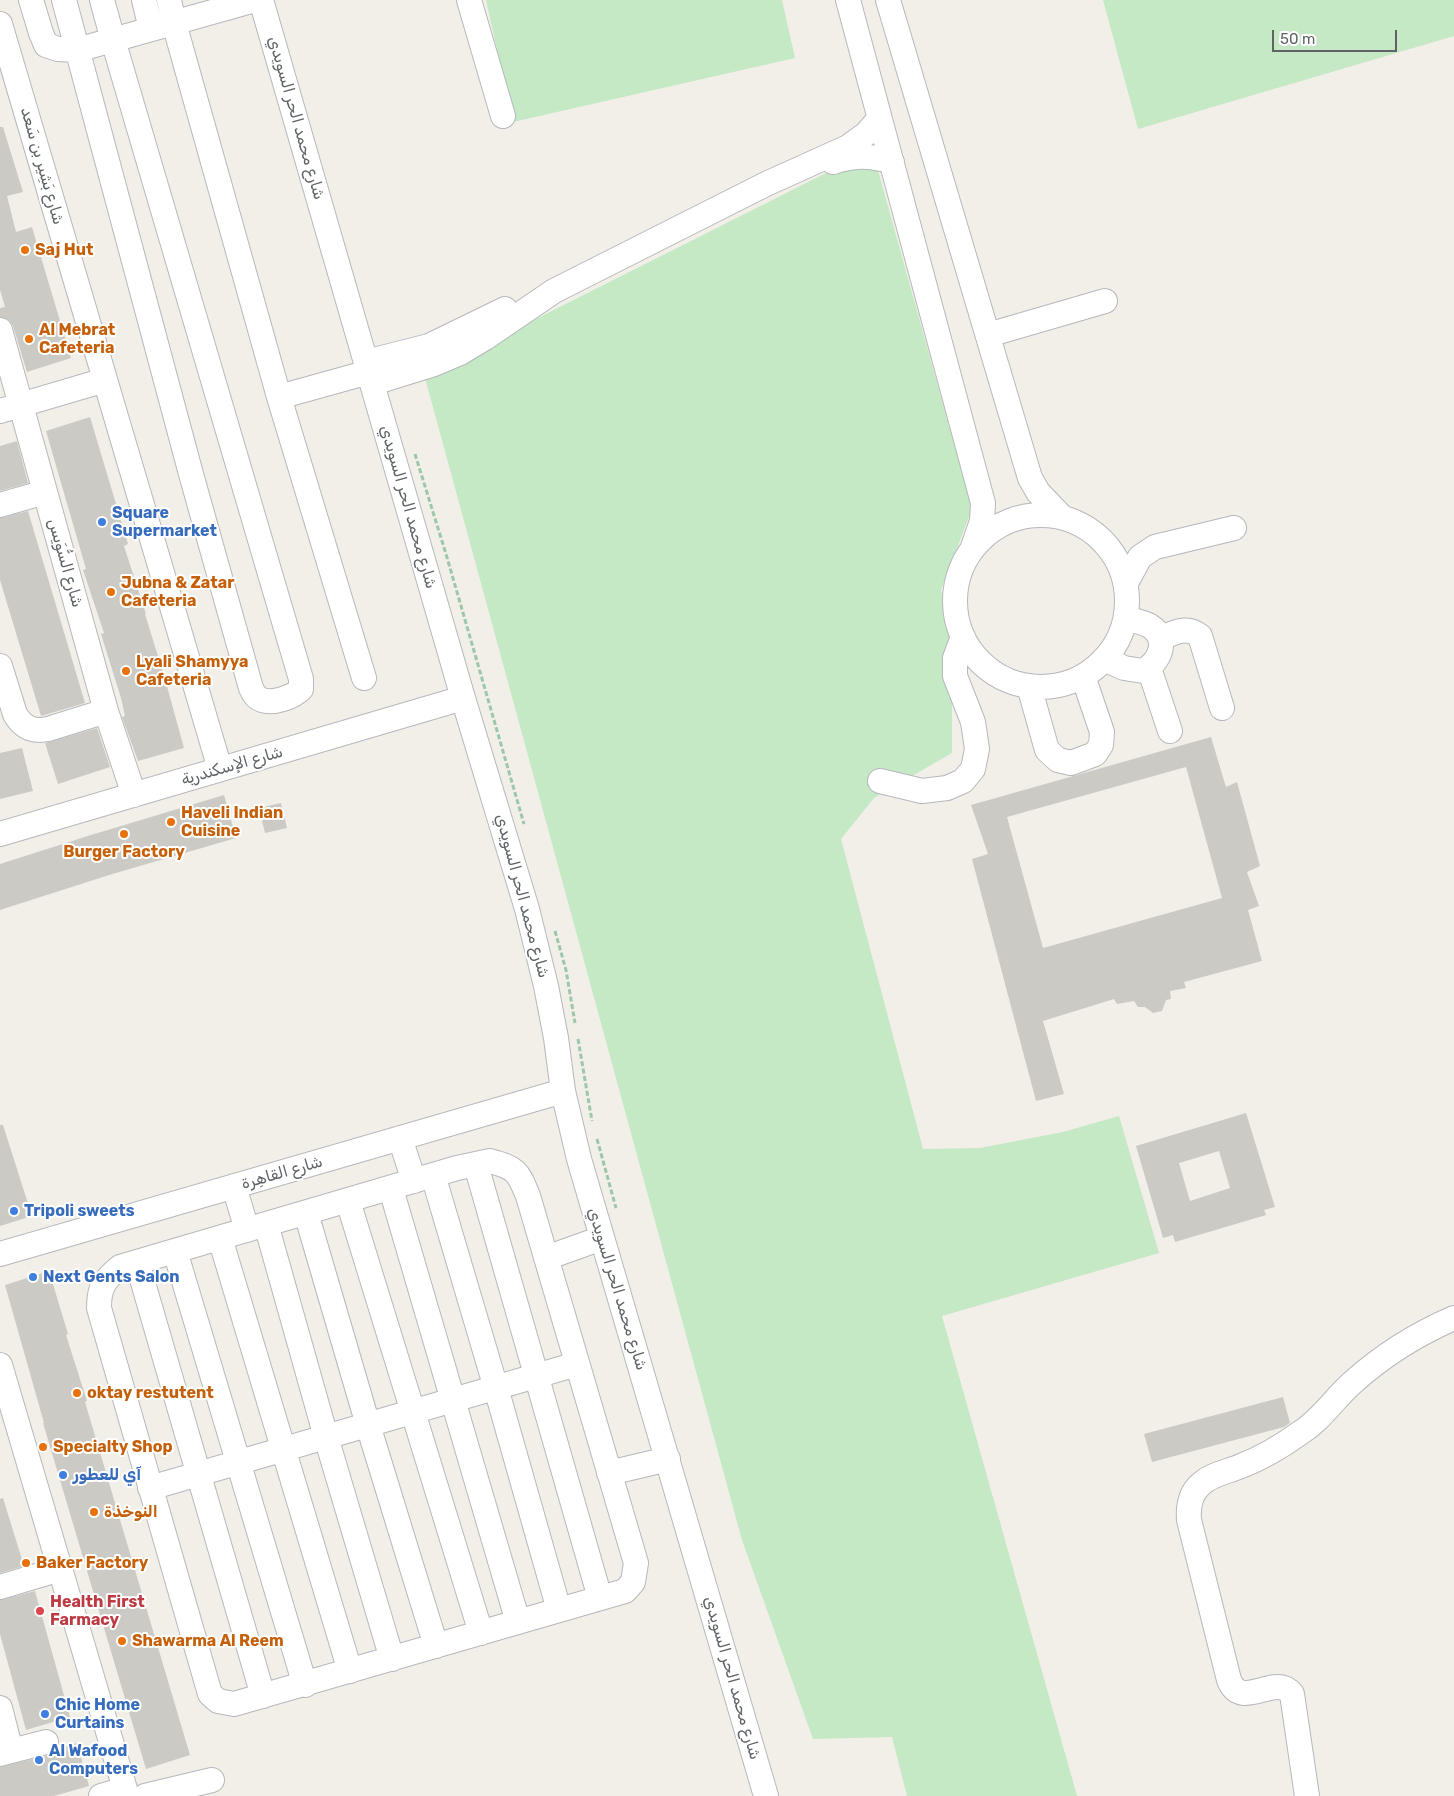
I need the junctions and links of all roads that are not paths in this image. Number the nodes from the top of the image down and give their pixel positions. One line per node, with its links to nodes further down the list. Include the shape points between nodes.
1 (31, 0): 16 (street, via 46,45)
2 (64, 0): 16 (street)
3 (102, 0): 15 (street)
4 (144, 0): 14 (street)
5 (169, 0): 12 (street)
6 (255, 0): 11 (street)
7 (261, 0): 24 (street, شارع محمد الحر السويدي)
8 (469, 0): 17 (street)
9 (848, 0): 18 (street)
10 (888, 0): 23 (street)
11 (203, 7): 12 (street)
12 (174, 23): 14 (street); 26 (street)
13 (0, 24): 25 (street, شارع بَشِير بن سَعد)
14 (151, 29): 15 (street)
15 (112, 40): 16 (street); 16 (street, via 301,679 301,689 295,695 262,700 254,695 251,688)
16 (77, 50)
17 (503, 116)
18 (880, 118): 19 (street); 20 (street, via 857,141)
19 (892, 162): 20 (street, via 856,156); 32 (street, via 983,502 982,521)
20 (811, 164): 24 (street, via 554,291 508,308 432,355)
21 (1105, 301): 23 (street)
22 (0, 330): 27 (street, شارع السُّوَيس)
23 (988, 336): 30 (street, via 1030,478 1038,492)
24 (369, 372): 26 (street); 43 (street, شارع محمد الحر السويدي)
25 (105, 380): 27 (street); 47 (street, شارع بَشِير بن سَعد)
26 (280, 397): 41 (street)
27 (11, 408): 28 (street, شارع السُّوَيس)
28 (45, 492): 29 (street); 45 (street, شارع السُّوَيس)
29 (0, 505)
30 (1060, 515): 32 (street, via 1036,514 1012,519 990,530); 33 (street, via 1083,524 1099,536 1120,562)
31 (1234, 528): 33 (street, via 1155,547 1140,557)
32 (973, 548): 35 (street, via 959,573 954,601)
33 (1126, 583): 34 (street)
34 (1126, 618): 36 (street, via 1149,626); 37 (street, via 1116,645)
35 (963, 637): 42 (street, via 972,654 992,673 1018,685); 48 (street, via 955,658 955,676 973,722 977,749 973,769 963,781 947,788 922,791)
36 (1160, 638): 39 (street, via 1161,649); 44 (street, via 1186,630 1200,636)
37 (1104, 659): 39 (street, via 1124,668 1143,671); 40 (street)
38 (0, 666): 45 (street, via 15,714 30,730 48,729)
39 (1149, 668): 46 (street)
40 (1083, 676): 42 (street, via 1074,682 1046,688); 42 (street, via 1102,732 1101,745 1095,754 1071,763 1058,760 1047,750)
41 (364, 678)
42 (1029, 686)
43 (464, 698): 47 (street, شارع الإسكندرية); 51 (street, شارع محمد الحر السويدي, via 537,948 556,1038)
44 (1222, 708)
45 (106, 711): 49 (street, شارع السُّوَيس)
46 (1170, 731)
47 (220, 769): 49 (street, شارع الإسكندرية)
48 (880, 781)
49 (134, 794): 50 (street, شارع الإسكندرية)
50 (0, 834)
51 (563, 1091): 52 (street, شارع القاهِرة); 61 (street, شارع محمد الحر السويدي)
52 (400, 1138): 54 (street); 55 (street, شارع القاهِرة)
53 (476, 1165): 54 (street); 64 (street, via 490,1161 505,1165 520,1175); 69 (street)
54 (424, 1178): 56 (street); 70 (street)
55 (234, 1186): 59 (street); 63 (street, شارع القاهِرة)
56 (391, 1189): 57 (street); 71 (street)
57 (348, 1201): 58 (street); 72 (street)
58 (306, 1212): 59 (street); 73 (street)
59 (256, 1227): 60 (street); 74 (street)
60 (220, 1238): 62 (street); 75 (street)
61 (602, 1238): 64 (street); 76 (street, شارع محمد الحر السويدي)
62 (176, 1251): 65 (street); 77 (street)
63 (0, 1254)
64 (546, 1258): 67 (street)
65 (138, 1262): 79 (street); 80 (street, via 120,1267 106,1279 99,1294 99,1308)
66 (1454, 1318): 100 (street, via 1381,1359 1302,1432 1257,1459 1206,1480 1190,1502 1189,1520 1229,1680 1234,1689 1244,1693 1280,1686 1292,1694)
67 (576, 1364): 69 (street); 78 (street)
68 (0, 1365): 81 (street)
69 (536, 1376): 70 (street); 83 (street)
70 (496, 1388): 71 (street); 84 (street)
71 (452, 1400): 72 (street); 85 (street)
72 (413, 1412): 73 (street); 86 (street)
73 (368, 1424): 74 (street); 87 (street)
74 (326, 1437): 75 (street); 88 (street)
75 (284, 1449): 77 (street); 89 (street)
76 (668, 1459): 78 (street); 99 (street, شارع محمد الحر السويدي)
77 (237, 1462): 79 (street); 90 (street)
78 (609, 1473): 83 (street, via 636,1563 633,1582 625,1591)
79 (198, 1474): 80 (street); 91 (street)
80 (150, 1488): 91 (street, via 210,1694 218,1701 234,1704)
81 (60, 1569): 82 (street); 97 (street)
82 (0, 1587)
83 (600, 1598): 84 (street)
84 (559, 1610): 85 (street)
85 (518, 1622): 86 (street)
86 (482, 1633): 87 (street)
87 (436, 1646): 88 (street)
88 (392, 1659): 89 (street)
89 (350, 1671): 90 (street)
90 (305, 1685): 91 (street)
91 (263, 1696)
92 (0, 1708): 94 (street)
93 (46, 1742): 94 (street)
94 (6, 1752)
95 (212, 1780): 96 (street)
96 (171, 1793): 97 (street)
97 (132, 1794): 98 (street)
98 (101, 1796)
99 (766, 1796)
100 (1307, 1796)

